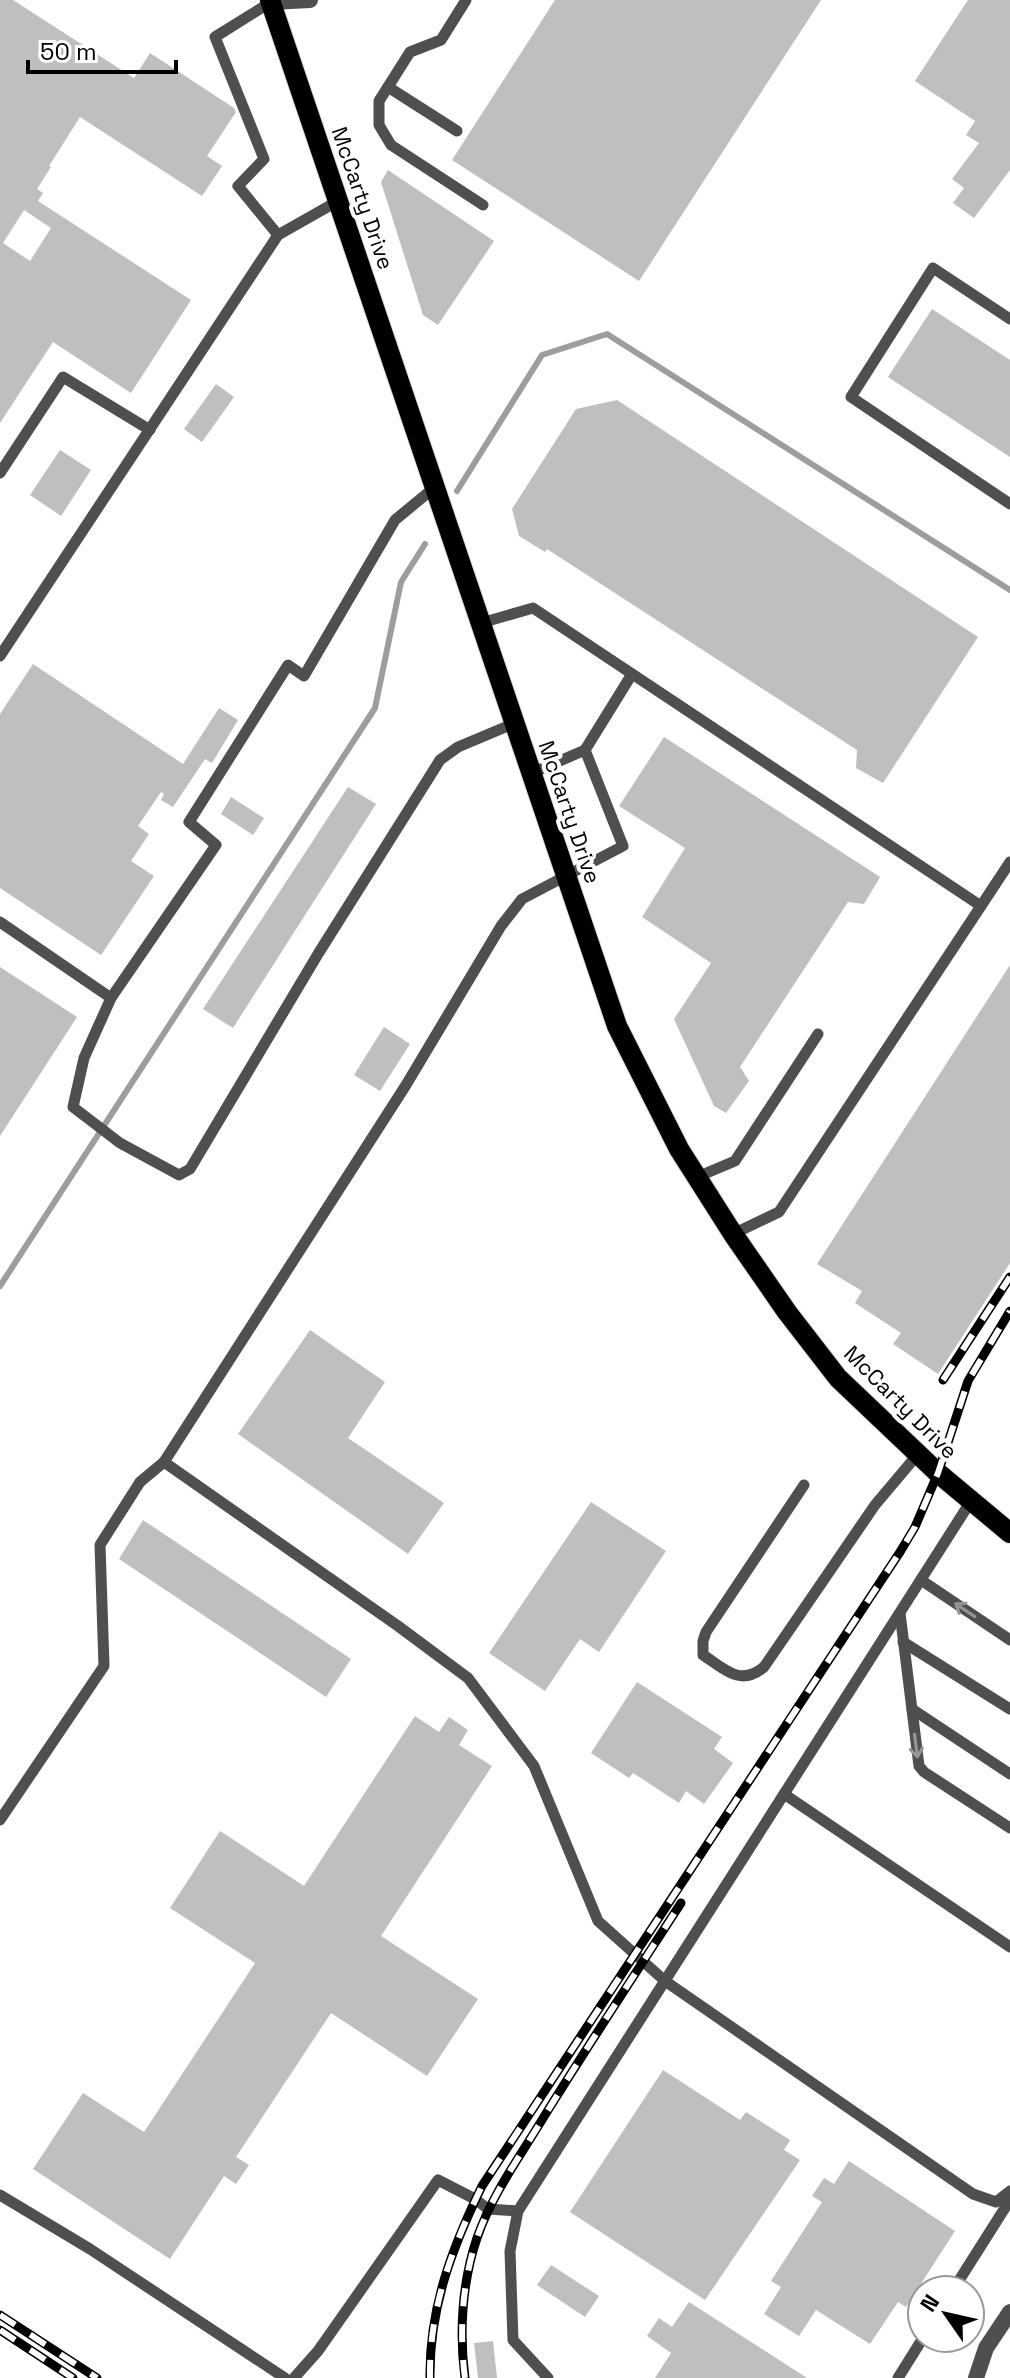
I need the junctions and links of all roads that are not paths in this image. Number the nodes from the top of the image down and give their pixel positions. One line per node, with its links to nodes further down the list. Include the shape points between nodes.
1 (310, 0): 3 (street)
2 (466, 0): 4 (lane, via 441,40 410,52)
3 (271, 1): 6 (main road, McCarty Drive); 8 (lane, via 215,37 264,159 238,186)
4 (388, 87): 5 (lane); 7 (lane, via 379,101 379,125 391,145)
5 (457, 131)
6 (338, 201): 8 (lane); 12 (main road, McCarty Drive)
7 (483, 205)
8 (278, 235): 10 (lane)
9 (1010, 319): 13 (lane, via 933,268 851,397)
10 (150, 430): 11 (lane, via 63,377); 15 (lane)
11 (0, 473)
12 (435, 487): 14 (main road, McCarty Drive); 24 (lane, via 395,520 304,676 288,665 189,822 216,845)
13 (1010, 504)
14 (481, 623): 16 (lane, via 533,608); 17 (main road, McCarty Drive)
15 (0, 656)
16 (632, 674): 18 (lane); 22 (lane)
17 (515, 723): 19 (main road, McCarty Drive); 24 (lane, via 440,760 190,1169 179,1175 112,1137 73,1107 84,1058)
18 (585, 750): 19 (lane); 21 (lane, via 623,846)
19 (532, 773): 21 (main road, McCarty Drive)
20 (1010, 862): 22 (lane)
21 (566, 874): 26 (main road, McCarty Drive, via 617,1026); 29 (lane, via 522,899 501,926 406,1085)
22 (981, 906): 27 (lane, via 779,1212)
23 (0, 922): 24 (lane)
24 (111, 998)
25 (818, 1034): 26 (lane, via 735,1161)
26 (697, 1177): 27 (main road, McCarty Drive)
27 (733, 1234): 28 (main road, McCarty Drive, via 838,1378)
28 (918, 1454): 30 (lane, via 875,1505 764,1667 754,1675 733,1674 703,1655 706,1632); 31 (main road, McCarty Drive)
29 (164, 1462): 41 (lane, via 140,1482 100,1545 104,1666); 44 (lane, via 468,1678 534,1766 598,1921)
30 (804, 1485)
31 (971, 1501): 32 (main road, McCarty Drive); 33 (lane)
32 (1010, 1533)
33 (921, 1580): 34 (lane); 35 (lane, one-way to 33)
34 (900, 1613): 36 (lane); 40 (lane)
35 (1010, 1640)
36 (903, 1642): 37 (lane); 38 (lane)
37 (912, 1709): 39 (lane); 42 (lane, one-way to 42, via 919,1766)
38 (1010, 1709)
39 (1010, 1774)
40 (784, 1794): 43 (lane); 44 (lane)
41 (0, 1820)
42 (1010, 1828)
43 (1010, 1947)
44 (665, 1981): 45 (lane, via 973,2194 996,2202); 48 (lane)
45 (1010, 2191)
46 (0, 2195): 52 (lane)
47 (1010, 2200): 49 (lane)
48 (518, 2211): 53 (lane, via 488,2209 438,2180); 54 (lane, via 510,2251 513,2340)
49 (963, 2274)
50 (1010, 2312): 56 (street, via 986,2348)
51 (913, 2354): 55 (lane)
52 (285, 2378)
53 (294, 2378)
54 (548, 2378)
55 (898, 2378)
56 (976, 2378)

